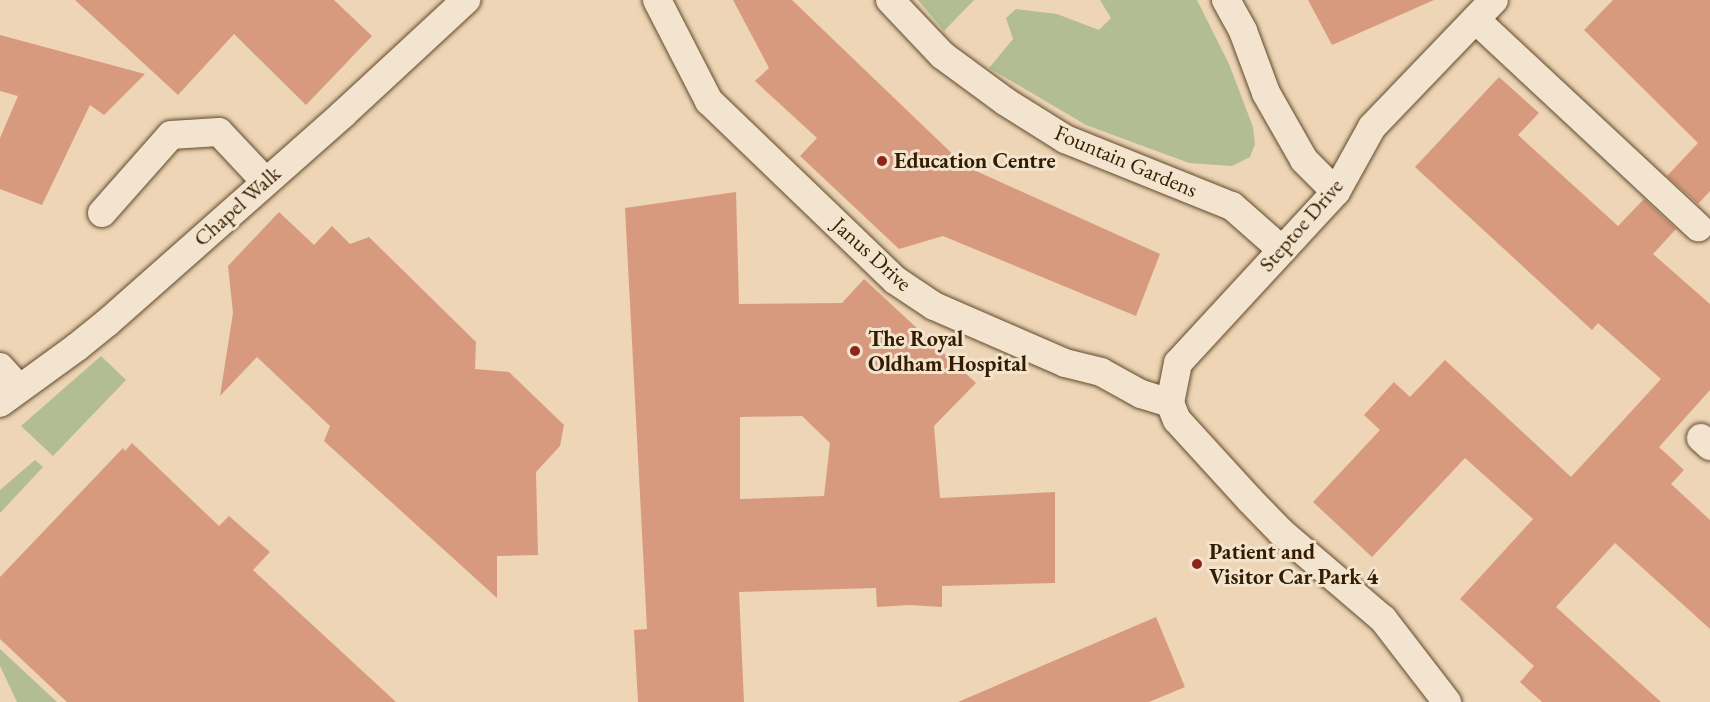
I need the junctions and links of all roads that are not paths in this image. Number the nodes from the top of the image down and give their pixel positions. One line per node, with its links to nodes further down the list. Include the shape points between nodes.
1 (466, 0): 6 (lane, Chapel Walk)
2 (657, 0): 12 (lane, Janus Drive, via 708,100 895,280 934,306)
3 (890, 0): 10 (lane, Fountain Gardens, via 942,55 1006,102 1065,139 1232,206)
4 (1226, 0): 7 (lane, via 1243,31 1266,93 1298,150)
5 (1485, 10): 7 (lane, Steptoe Drive, via 1372,127); 9 (lane)
6 (265, 181): 8 (lane, via 219,132 171,135); 11 (lane, Chapel Walk, via 93,334)
7 (1336, 192): 10 (lane, Steptoe Drive)
8 (102, 213)
9 (1698, 227)
10 (1281, 249): 12 (lane, Steptoe Drive, via 1178,363)
11 (6, 386)
12 (1170, 403): 13 (lane, via 1177,420 1281,532 1383,619)
13 (1447, 702)

